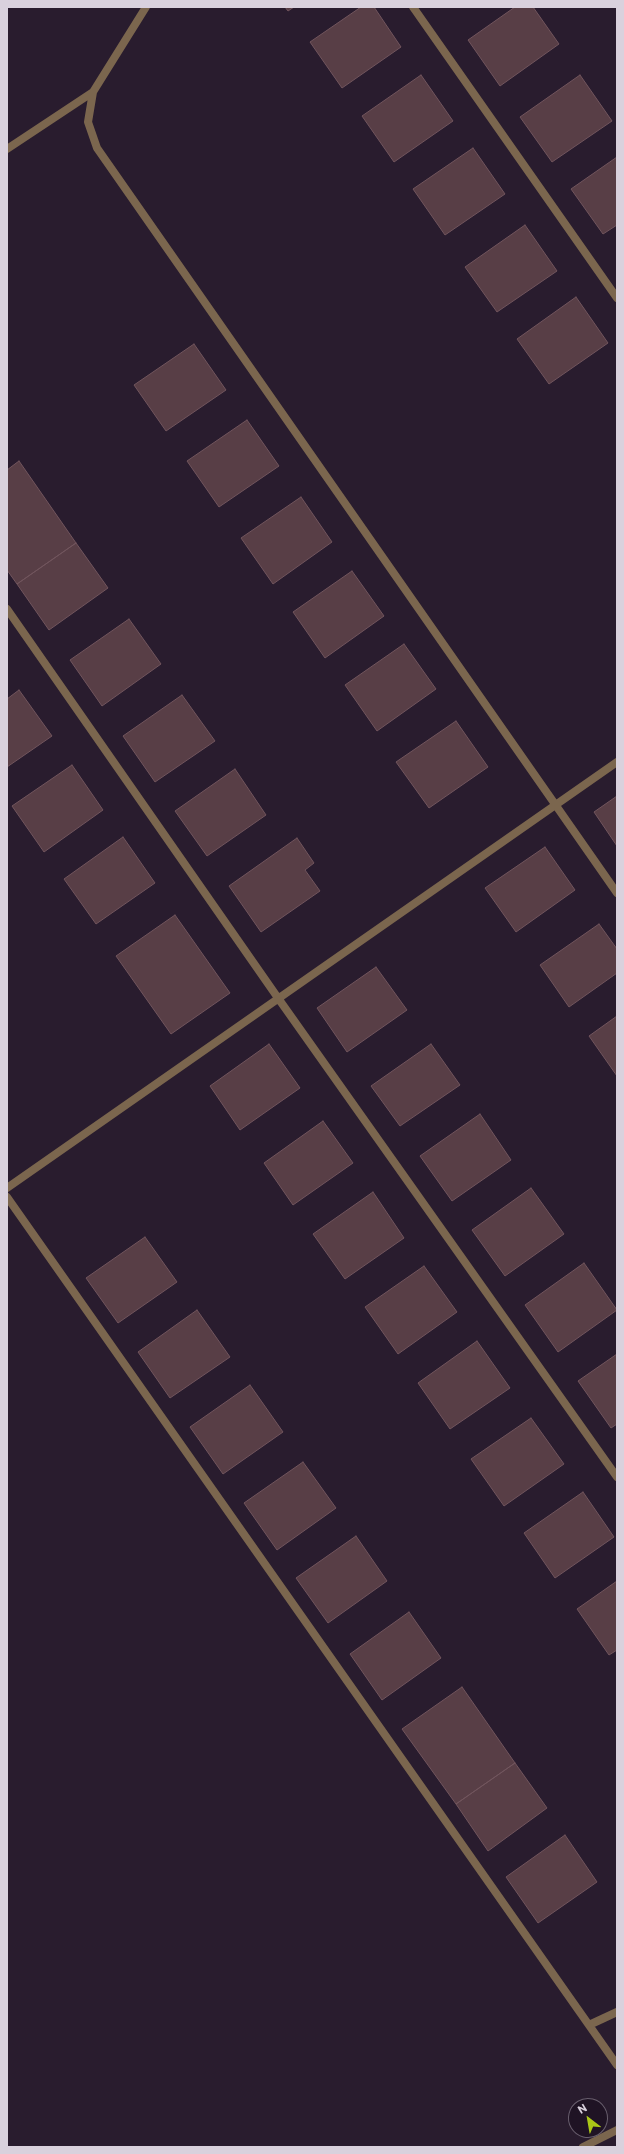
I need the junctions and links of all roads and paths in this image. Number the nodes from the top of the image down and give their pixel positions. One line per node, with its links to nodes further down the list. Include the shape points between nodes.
1 (146, 7): 3 (lane)
2 (413, 7): 5 (lane)
3 (92, 92): 4 (lane); 8 (lane, via 88,122 97,148)
4 (7, 148)
5 (617, 298)
6 (7, 609): 10 (lane)
7 (617, 762): 8 (lane)
8 (554, 805): 9 (lane); 10 (lane)
9 (617, 893)
10 (278, 998): 11 (lane); 13 (lane)
11 (7, 1188)
12 (7, 1197): 15 (lane)
13 (617, 1478)
14 (617, 2012): 15 (lane)
15 (589, 2025): 16 (lane)
16 (617, 2065)
17 (617, 2130): 18 (lane)
18 (583, 2147)

